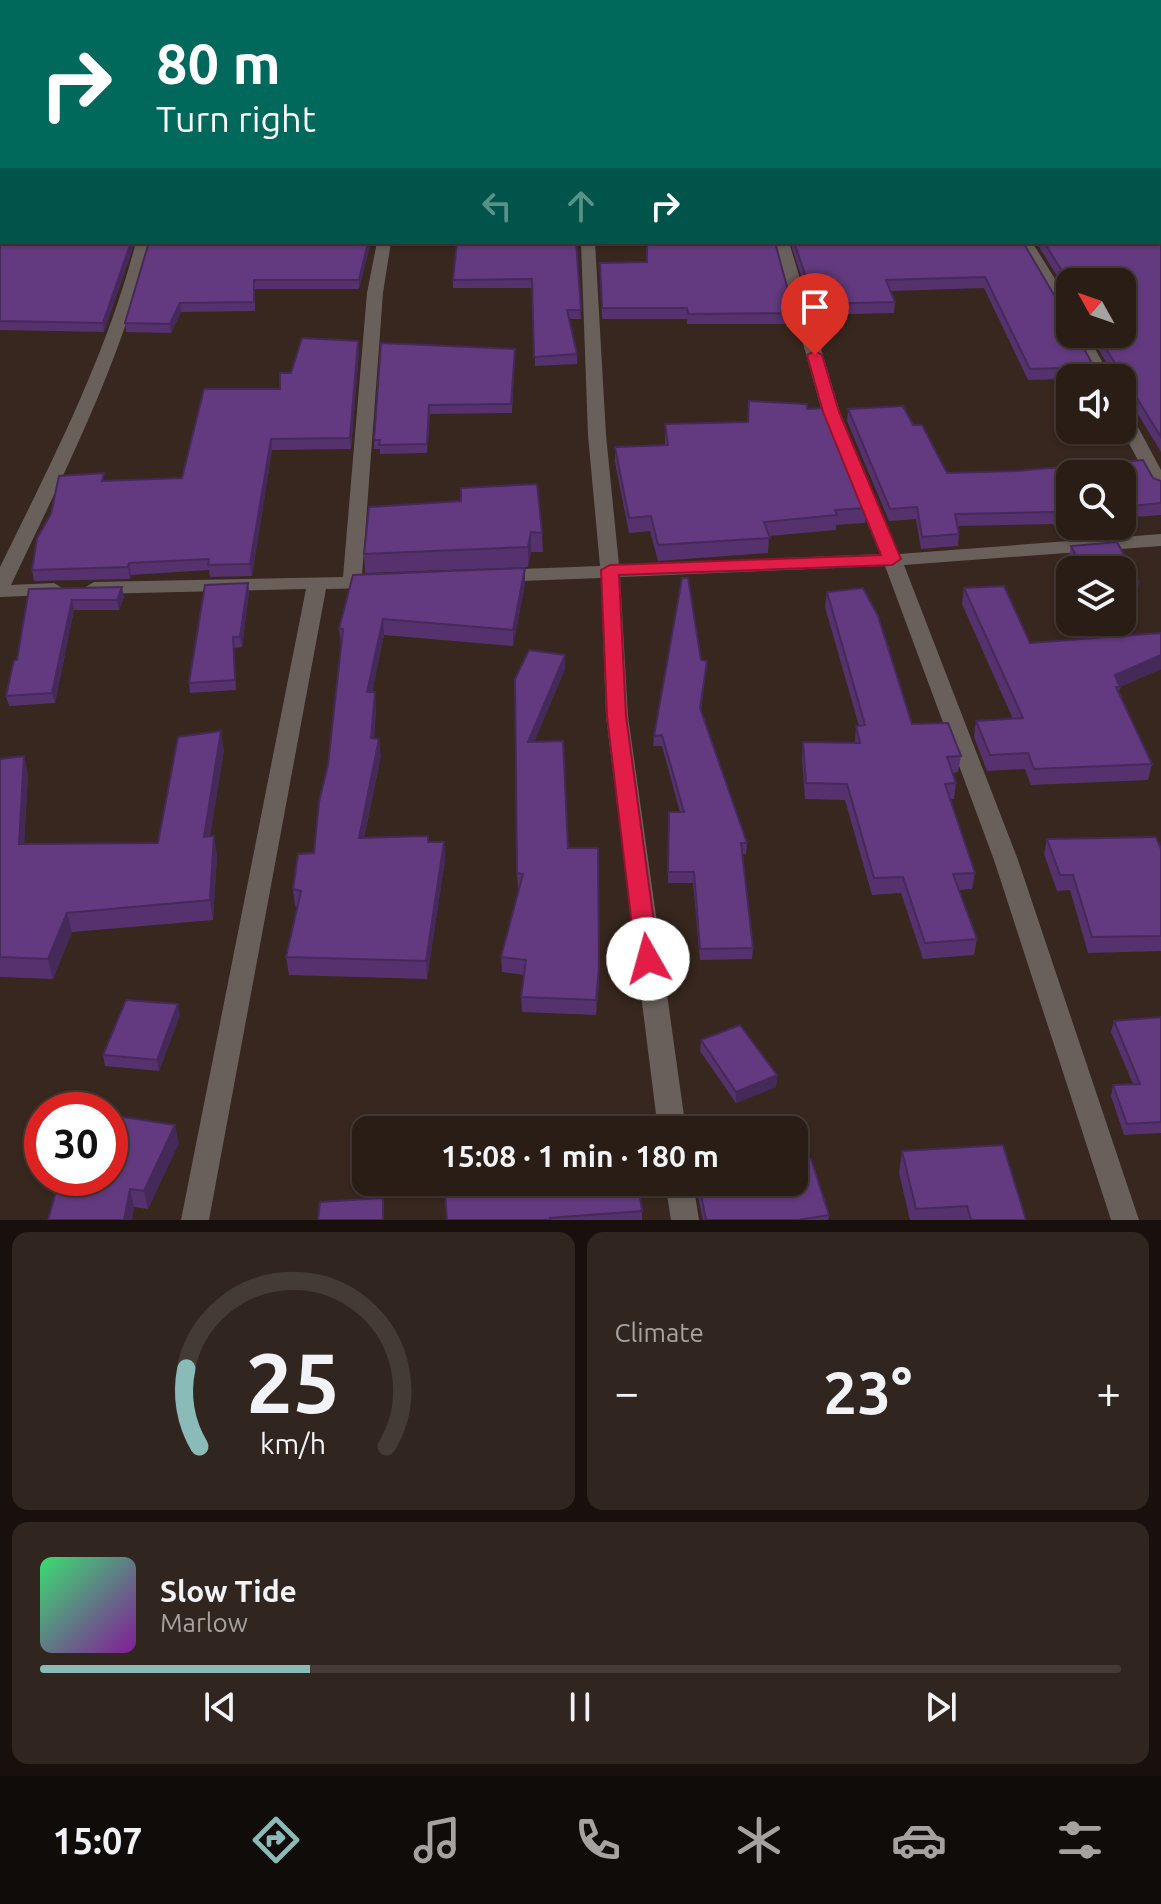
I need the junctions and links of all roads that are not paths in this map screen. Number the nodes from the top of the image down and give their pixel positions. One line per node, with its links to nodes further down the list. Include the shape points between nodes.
1 (143, 244): 16 (street, via 134,284 80,419)
2 (384, 244): 14 (street, via 375,293)
3 (588, 244): 11 (street)
4 (783, 244): 10 (street, via 831,412)
5 (1026, 244): 6 (street)
6 (1056, 293)
7 (1136, 440): 8 (street)
8 (1161, 487)
9 (1161, 540): 10 (street)
10 (892, 559): 11 (street); 21 (street, via 1006,860)
11 (610, 570): 12 (street); 17 (street, via 617,716)
12 (481, 577)
13 (392, 581): 14 (street)
14 (352, 582): 15 (street)
15 (317, 583): 16 (street); 19 (street)
16 (0, 589)
17 (670, 1116)
18 (681, 1196): 20 (street)
19 (195, 1220)
20 (685, 1220)
21 (1125, 1220)

